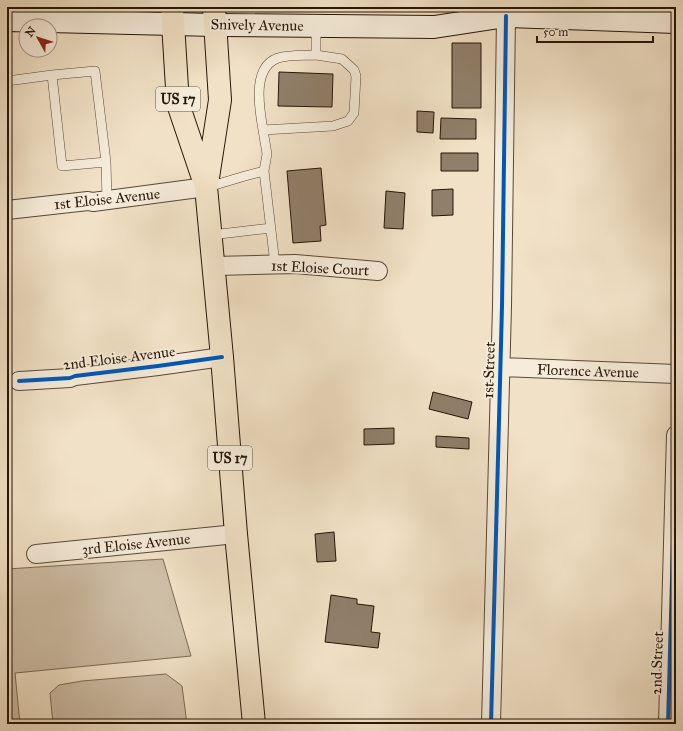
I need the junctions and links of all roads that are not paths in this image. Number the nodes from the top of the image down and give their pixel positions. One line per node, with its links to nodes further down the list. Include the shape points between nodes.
1 (470, 7): 4 (main road, Snively Avenue)
2 (172, 15): 3 (main road, Snively Avenue); 5 (main road, Snively Avenue); 14 (highway, US 17, via 178,104)
3 (214, 16): 7 (main road, Snively Avenue); 14 (highway, US 17, via 220,100)
4 (506, 16): 6 (main road, Snively Avenue); 7 (main road, Snively Avenue, via 434,27); 23 (street, 1st Street)
5 (7, 20)
6 (676, 22)
7 (316, 26): 8 (lane)
8 (316, 55): 11 (lane, via 282,57 266,67 259,90); 11 (lane, via 342,59 354,70 354,113 348,120 333,126)
9 (52, 75): 10 (lane); 12 (lane, via 95,71 98,126); 12 (lane, via 59,102 62,166)
10 (7, 81)
11 (263, 130): 13 (lane, via 267,154)
12 (106, 162): 15 (lane)
13 (264, 171): 14 (lane); 17 (lane)
14 (206, 187): 15 (street, 1st Eloise Avenue); 18 (highway, US 17)
15 (107, 200): 16 (street, 1st Eloise Avenue)
16 (7, 210)
17 (271, 228): 18 (lane); 19 (lane)
18 (211, 235): 20 (highway, US 17)
19 (275, 264): 20 (street, 1st Eloise Court); 21 (street, 1st Eloise Court)
20 (214, 266): 22 (highway, US 17)
21 (378, 271)
22 (222, 357): 25 (street, 2nd Eloise Avenue, via 70,378); 27 (highway, US 17)
23 (501, 367): 24 (street, Florence Avenue); 30 (street, 1st Street)
24 (676, 374)
25 (19, 381)
26 (676, 436): 31 (street, 2nd Street)
27 (236, 534): 28 (street, 3rd Eloise Avenue); 29 (highway, US 17)
28 (36, 554)
29 (254, 724)
30 (490, 724)
31 (668, 724)

